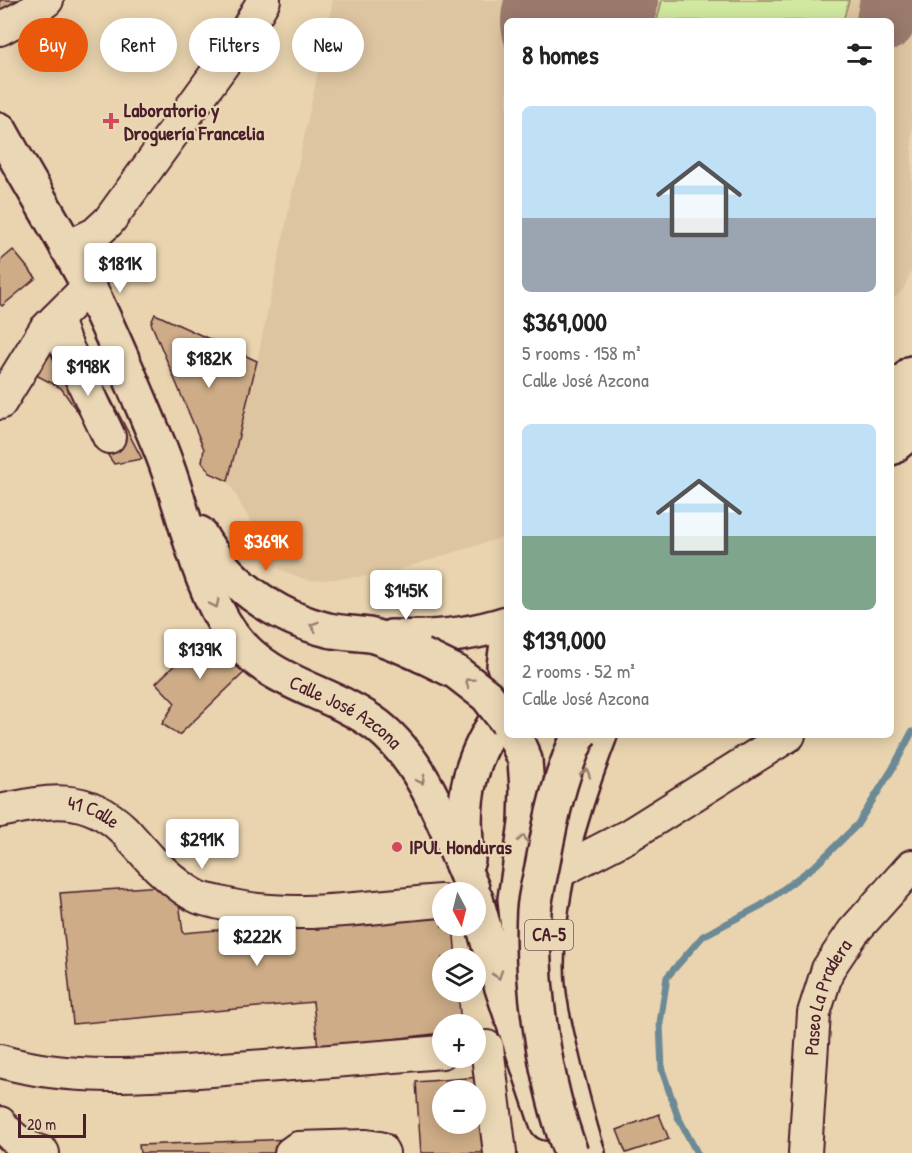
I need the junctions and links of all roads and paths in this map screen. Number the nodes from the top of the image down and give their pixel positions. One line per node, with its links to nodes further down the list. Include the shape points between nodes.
1 (47, 0): 3 (street)
2 (264, 0): 5 (street, via 242,38 109,221 95,234)
3 (0, 29)
4 (0, 130): 5 (main road, Calle José Azcona)
5 (66, 248): 6 (main road, Calle José Azcona)
6 (88, 287): 7 (street); 16 (main road, Calle José Azcona)
7 (56, 319): 9 (street); 14 (street)
8 (912, 373): 10 (main road)
9 (3, 390)
10 (894, 393)
11 (912, 402): 12 (main road)
12 (894, 419)
13 (912, 431): 15 (main road)
14 (109, 437)
15 (894, 446)
16 (176, 489): 18 (main road, Calle José Azcona, one-way to 16, via 330,631 291,619 260,600 235,580 206,544); 28 (main road, Calle José Azcona, one-way to 28, via 214,604 232,634 255,659 284,679 378,726 405,753 437,809)
17 (504, 624): 18 (main road, via 455,635)
18 (372, 636): 20 (main road, Calle José Azcona, one-way to 18, bridge, via 487,696 456,672)
19 (504, 709): 29 (main road, via 475,758 466,794 464,835)
20 (504, 718)
21 (578, 738): 38 (main road, bridge, via 565,764 550,820 534,910 536,978 551,1087 563,1130)
22 (599, 738): 27 (main road, CA-5, one-way to 22, via 572,814)
23 (784, 738): 27 (street, via 628,836)
24 (519, 748): 38 (main road, one-way to 24, via 567,1104 533,1018 524,982 515,899 527,789)
25 (0, 811): 30 (street, 41 Calle, via 44,802 75,803 101,812 123,829 166,875 198,897 233,906 272,912 324,911)
26 (912, 866): 43 (street, Paseo La Pradera, via 853,932 828,969 814,1013)
27 (558, 872): 38 (main road, CA-5, via 549,935 548,985)
28 (469, 882)
29 (472, 882)
30 (432, 902)
31 (486, 935): 32 (main road, one-way to 32)
32 (521, 1044): 33 (street); 38 (main road)
33 (486, 1048)
34 (432, 1053): 35 (street, via 89,1075)
35 (0, 1061)
36 (485, 1068): 42 (street)
37 (0, 1123): 39 (street, via 10,1137)
38 (575, 1149)
39 (43, 1153)
40 (291, 1153): 41 (street, via 298,1148 366,1146 380,1148)
41 (383, 1153)
42 (500, 1153)
43 (806, 1153)

